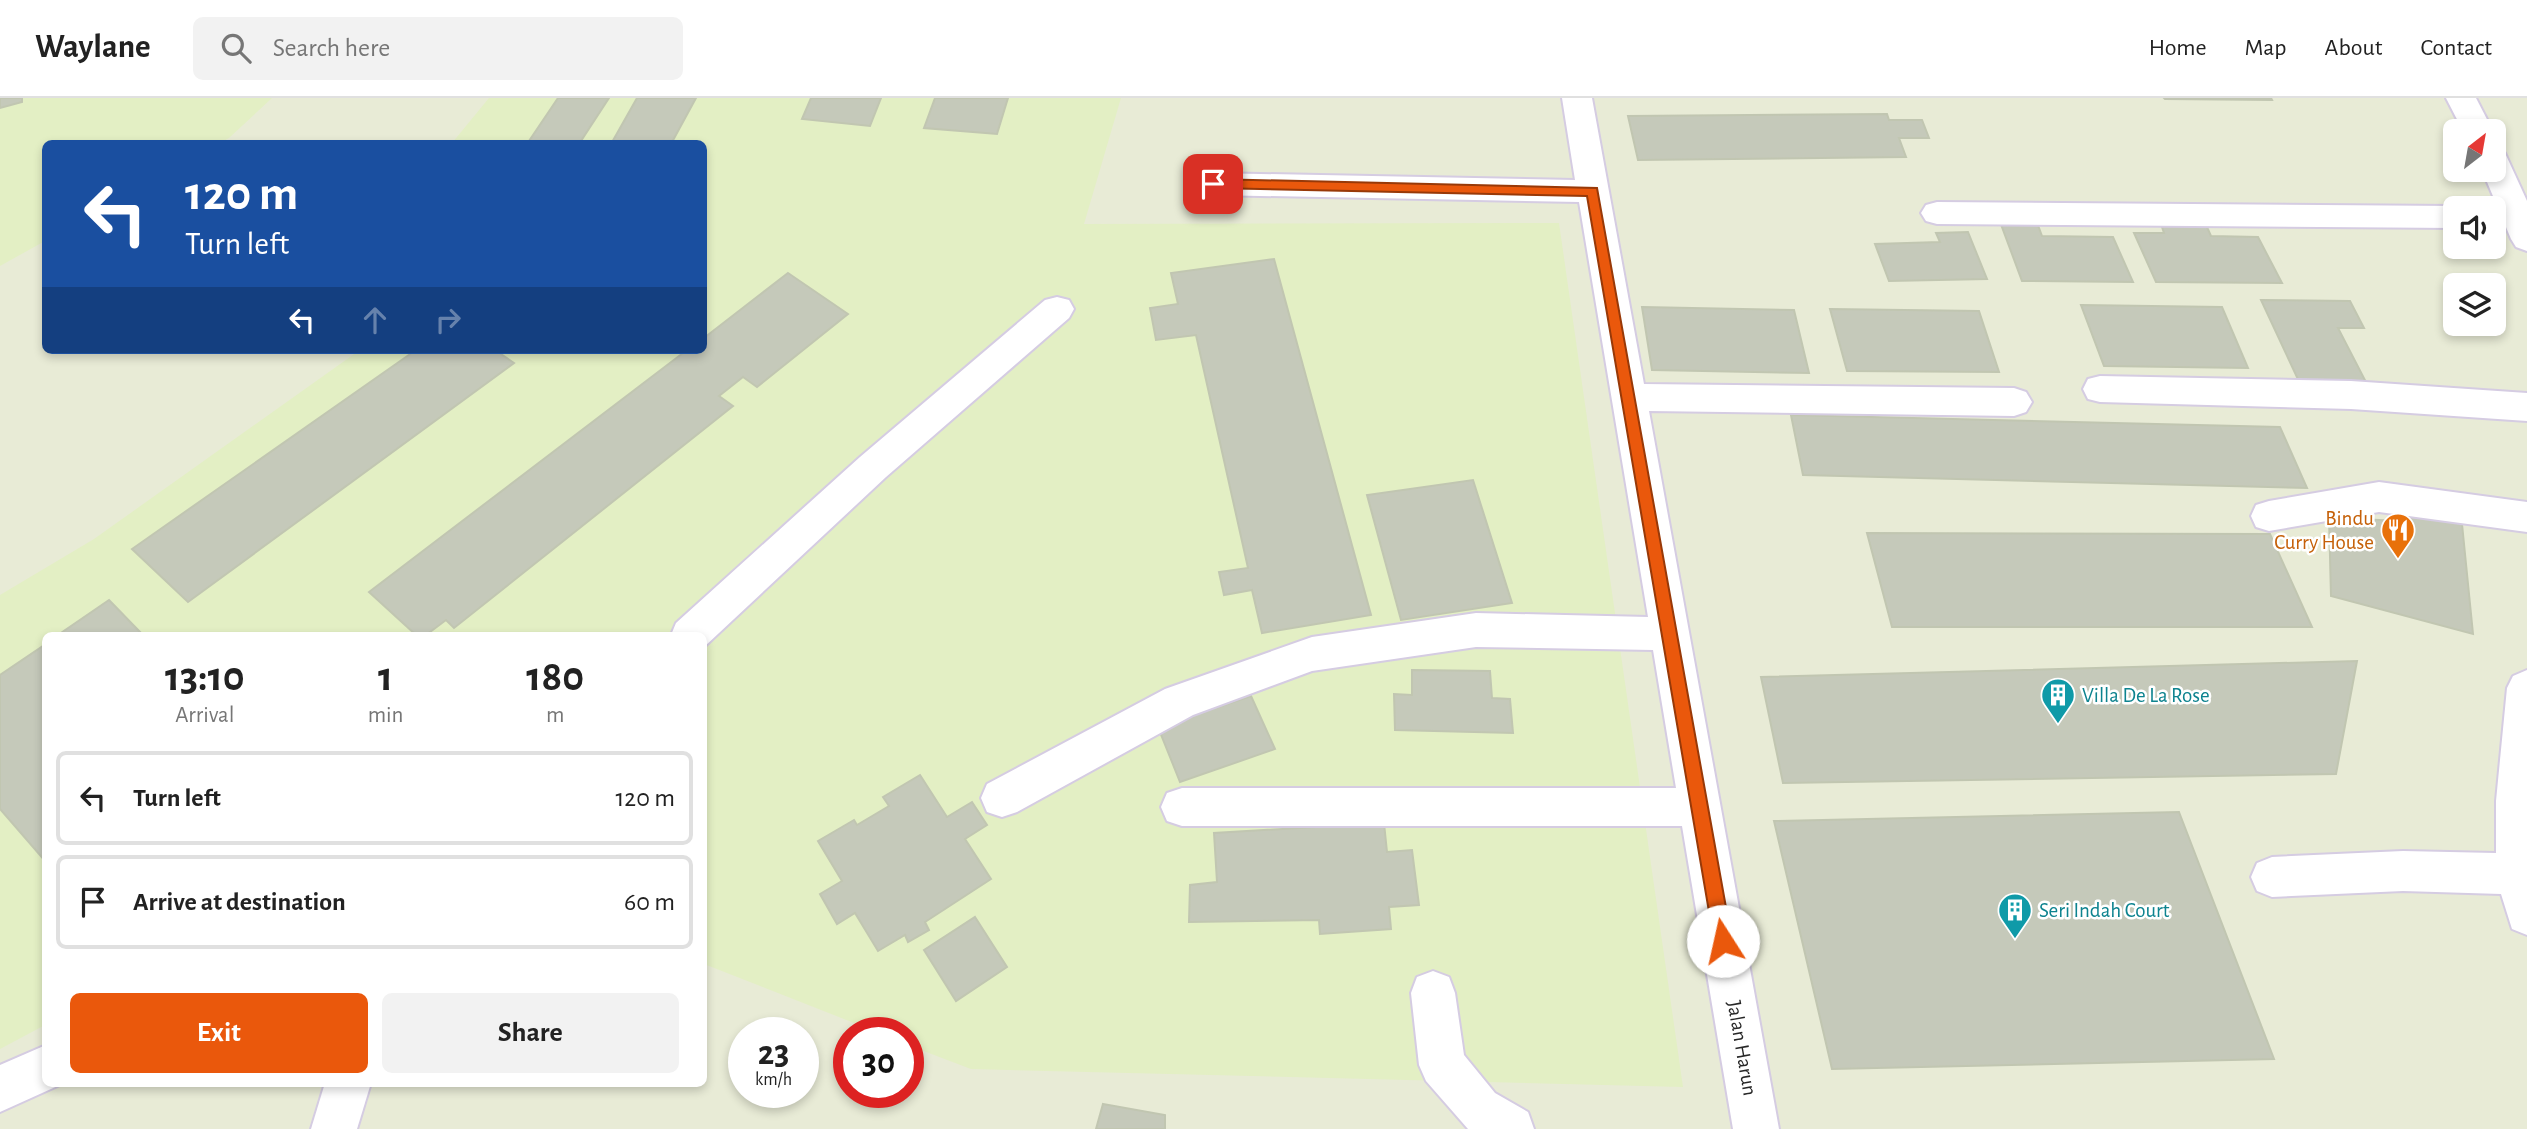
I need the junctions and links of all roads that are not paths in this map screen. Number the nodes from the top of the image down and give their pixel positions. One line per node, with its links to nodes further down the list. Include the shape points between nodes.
1 (1577, 98): 6 (street, Jalan Harun)
2 (2461, 98): 3 (street)
3 (2472, 119)
4 (2502, 182): 9 (street)
5 (1213, 184): 6 (street)
6 (1593, 191): 12 (street, Jalan Harun)
7 (1937, 213): 8 (street)
8 (2443, 217)
9 (2518, 228)
10 (1057, 309): 17 (street, via 873,467)
11 (2099, 389): 14 (street, via 2351,395)
12 (1629, 397): 13 (street); 18 (street, Jalan Harun)
13 (2014, 402)
14 (2527, 407)
15 (2269, 516): 16 (street, via 2379,498)
16 (2527, 517)
17 (693, 632)
18 (1669, 634): 20 (street, via 1476,631 1312,654 1179,702); 22 (street, Jalan Harun)
19 (2527, 688): 24 (street, via 2515,810)
20 (1002, 798)
21 (1182, 807): 22 (street)
22 (1699, 807): 31 (street, Jalan Harun)
23 (2272, 877): 24 (street, via 2403,871)
24 (2524, 894)
25 (1433, 993): 30 (street, via 1442,1065 1479,1109)
26 (42, 1070): 28 (street)
27 (347, 1087): 29 (street)
28 (0, 1089)
29 (334, 1129)
30 (1511, 1129)
31 (1756, 1129)

